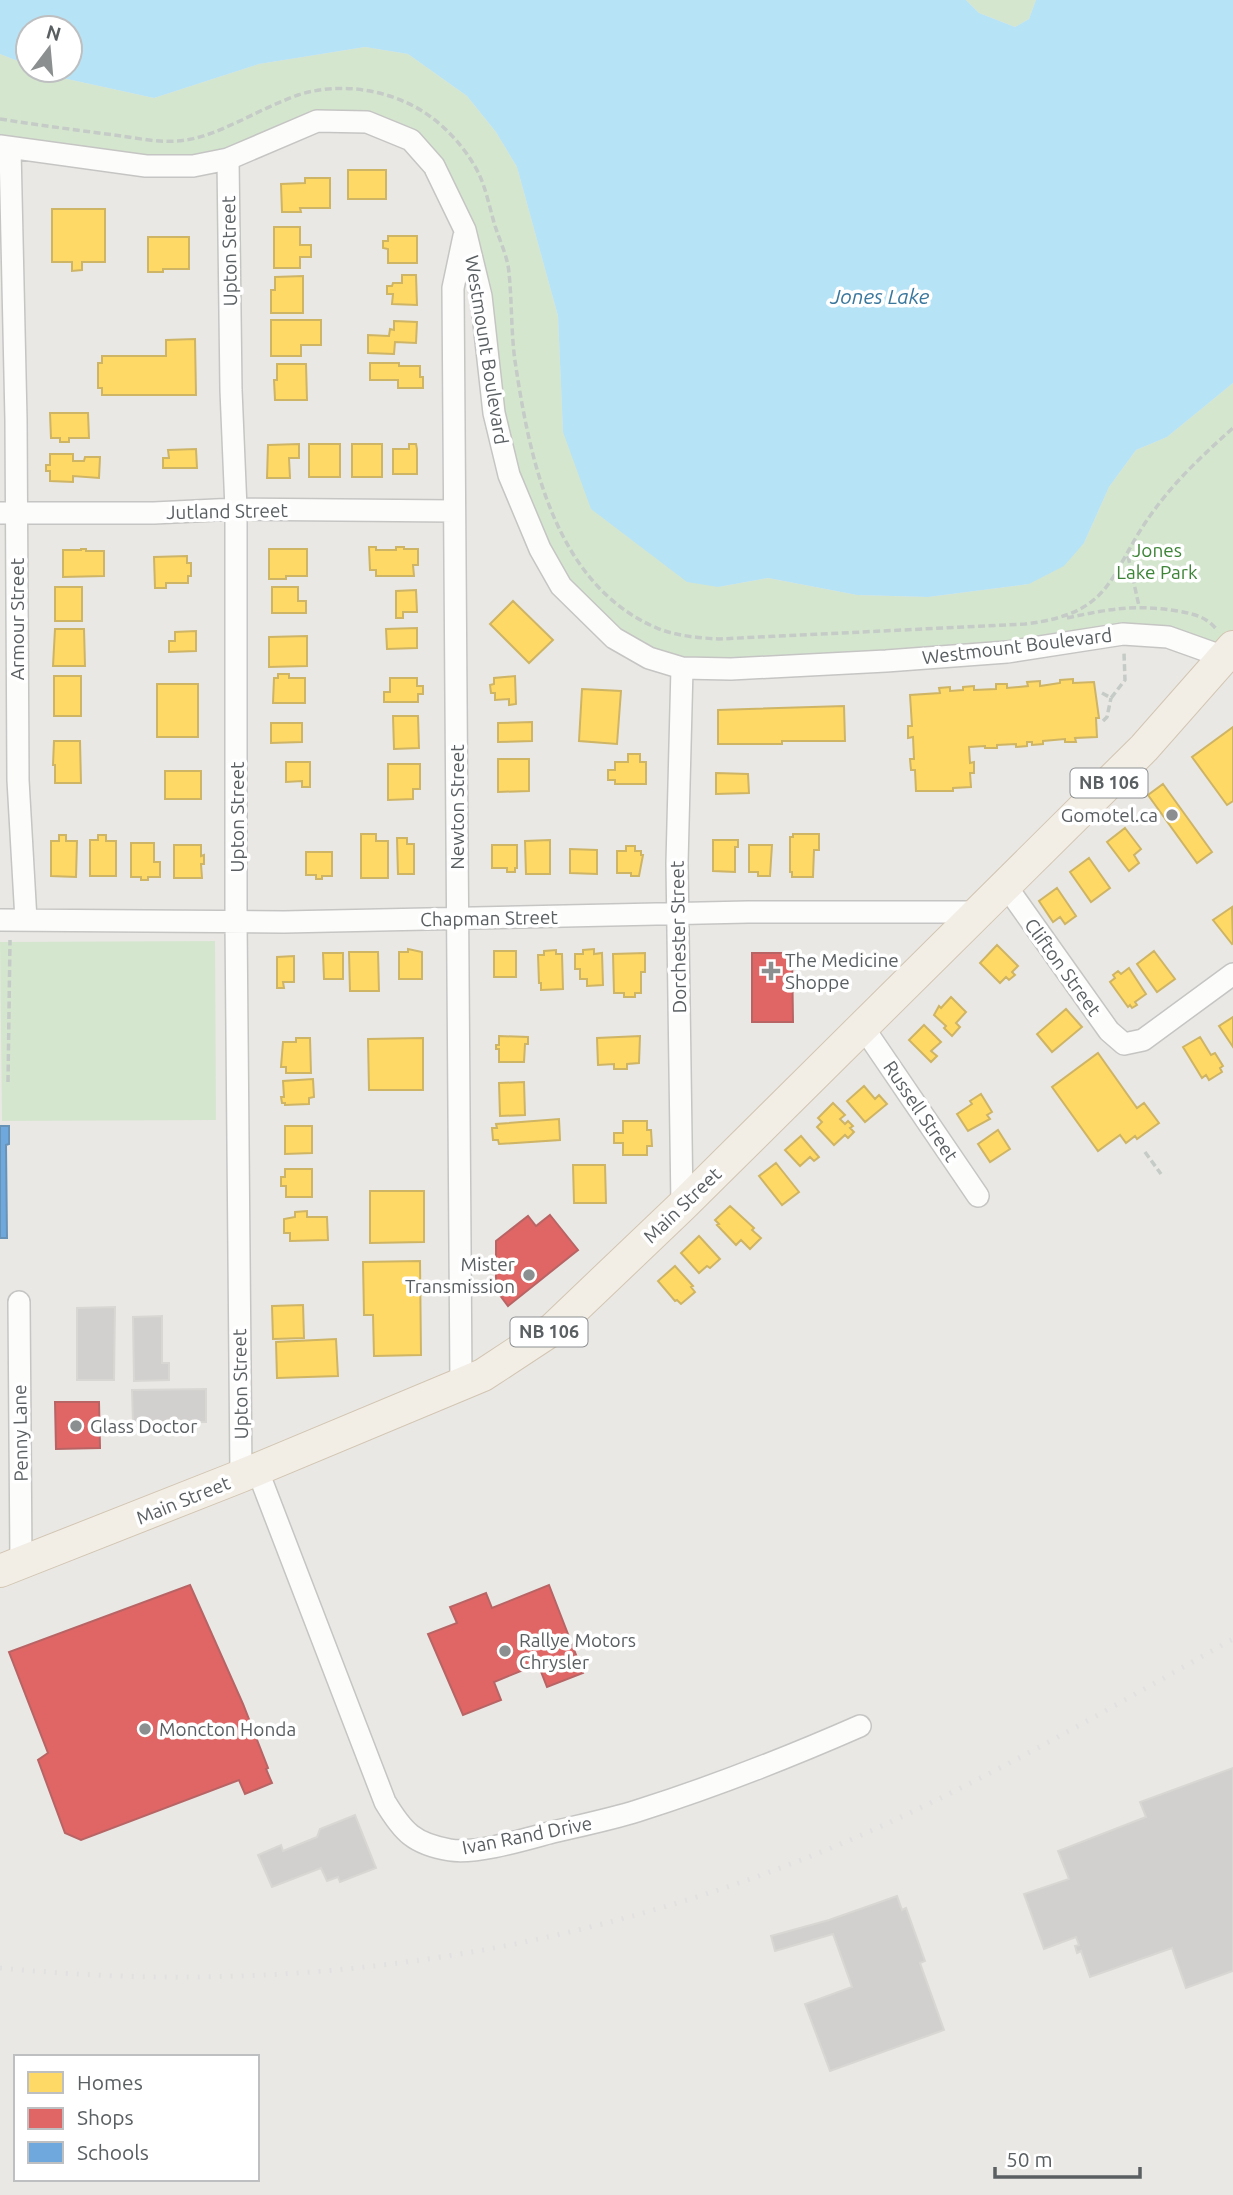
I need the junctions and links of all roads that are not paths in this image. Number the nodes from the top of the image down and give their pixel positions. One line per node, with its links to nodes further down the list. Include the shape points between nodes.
1 (5, 147): 2 (street, Westmount Boulevard, via 146,166 193,166); 6 (street, Armour Street)
2 (228, 159): 3 (street, Westmount Boulevard, via 317,121 367,122 411,140 419,148 434,166); 4 (street, Upton Street)
3 (465, 230): 5 (street, Newton Street, via 453,288); 8 (street, Westmount Boulevard, via 481,296 494,413 509,475 540,549 561,586 614,638 649,658)
4 (236, 509): 5 (street, Jutland Street); 6 (street, Jutland Street); 14 (street, Upton Street)
5 (454, 511): 12 (street, Newton Street)
6 (8, 513): 13 (street, Armour Street, via 18,780)
7 (1228, 652): 8 (street, Westmount Boulevard, via 1168,637 1123,634 1007,652); 9 (main road, Main Street / NB 106, via 1144,748)
8 (682, 668): 11 (street, Dorchester Street)
9 (1006, 887): 10 (main road, Main Street / NB 106); 15 (street, Clifton Street, via 1109,1031 1124,1044 1143,1040)
10 (978, 912): 11 (street, Chapman Street); 16 (main road, Main Street / NB 106)
11 (678, 915): 12 (street, Chapman Street); 18 (street, Dorchester Street)
12 (457, 919): 14 (street, Chapman Street); 20 (street, Newton Street)
13 (12, 920): 14 (street, Chapman Street)
14 (236, 922): 21 (street, Upton Street)
15 (1233, 974)
16 (863, 1027): 17 (street, Russell Street); 18 (main road, Main Street / NB 106)
17 (978, 1196)
18 (682, 1206): 20 (main road, Main Street / NB 106, via 553,1329 483,1375)
19 (19, 1302): 22 (street, Penny Lane)
20 (461, 1384): 21 (main road, Main Street / NB 106)
21 (249, 1473): 22 (main road, Main Street / NB 106); 23 (street, Ivan Rand Drive, via 385,1802 406,1833 424,1843 452,1850 476,1849 634,1812 759,1769)
22 (11, 1567)
23 (860, 1727)

